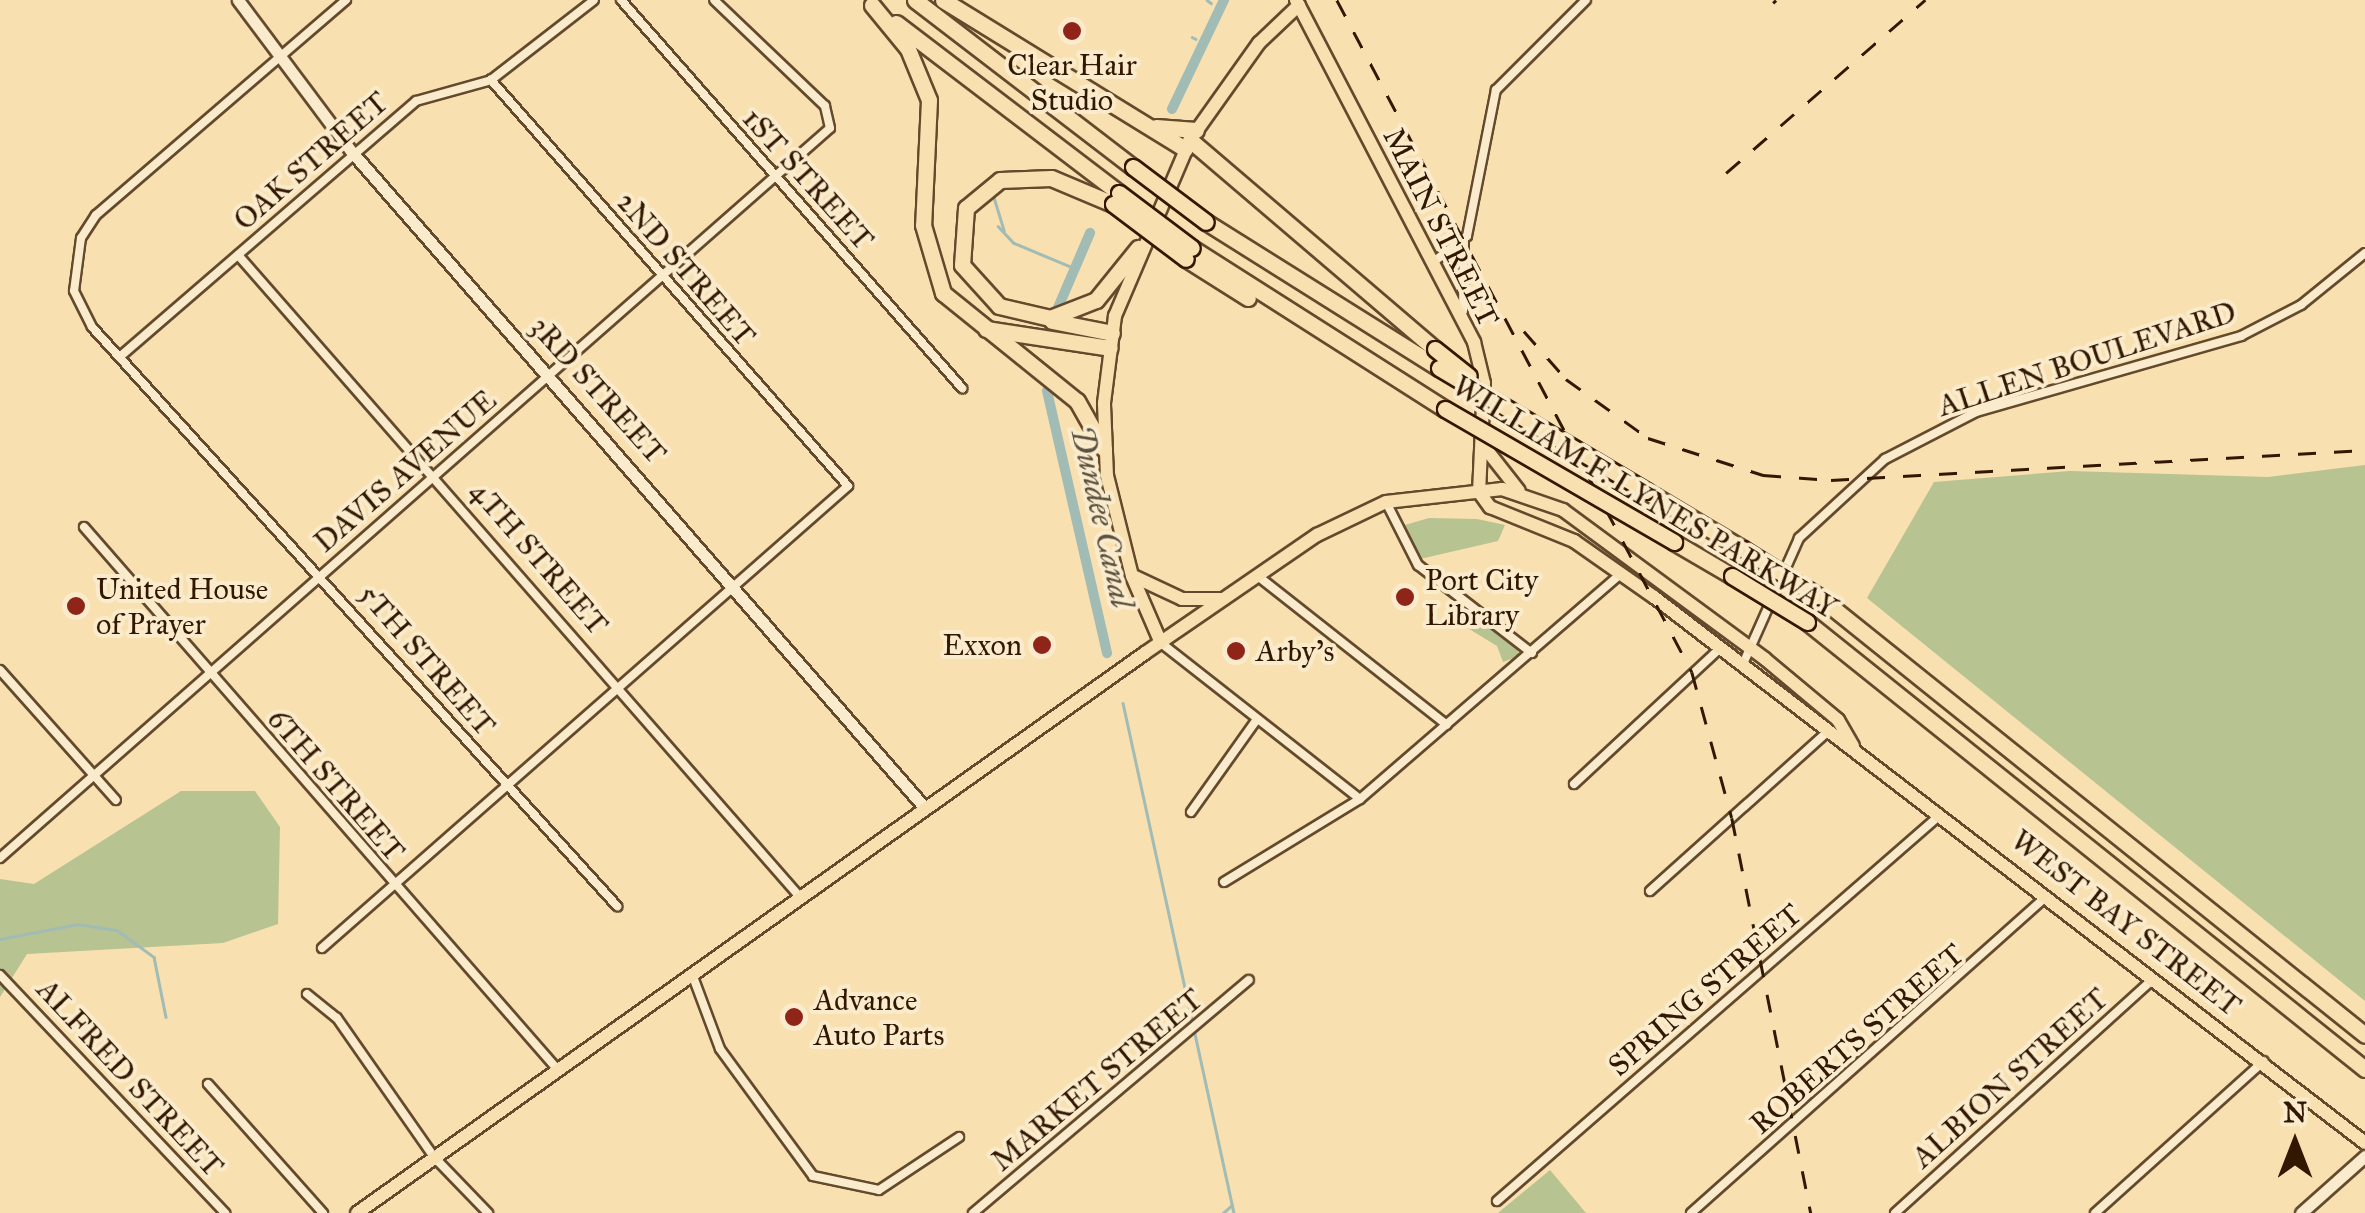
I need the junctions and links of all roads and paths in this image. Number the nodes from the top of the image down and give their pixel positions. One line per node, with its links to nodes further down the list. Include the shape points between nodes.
1 (238, 0): 11 (street, 3RD STREET)
2 (346, 0): 11 (street, 5TH STREET)
3 (594, 0): 12 (street, OAK STREET)
4 (621, 0): 15 (street, 1ST STREET)
5 (714, 0): 15 (street, DAVIS AVENUE, via 831,113 830,128)
6 (915, 0): 30 (highway, WILLIAM F. LYNES PARKWAY, bridge, via 1206,222)
7 (943, 0): 13 (highway, via 1150,126)
8 (1586, 0): 17 (street, via 1496,90)
9 (868, 2): 16 (highway, WILLIAM F. LYNES PARKWAY); 25 (highway, via 924,82 924,241 944,293)
10 (1298, 3): 13 (main road, via 1258,42); 21 (main road, MAIN STREET)
11 (282, 58): 14 (street, 3RD STREET); 27 (street, 5TH STREET, via 96,215 81,238 74,291 92,326)
12 (491, 80): 14 (street, OAK STREET, via 416,101); 22 (street, 2ND STREET)
13 (1190, 140): 18 (main road); 30 (highway, bridge)
14 (352, 151): 20 (street, OAK STREET); 28 (street, 3RD STREET)
15 (774, 173): 22 (street, DAVIS AVENUE); 29 (street, 1ST STREET)
16 (1116, 199): 23 (highway, via 1029,176 1000,180 974,198 961,221 962,265 988,299); 80 (highway, WILLIAM F. LYNES PARKWAY, bridge, via 1301,324 1807,622)
17 (1464, 241): 21 (street); 24 (street)
18 (1138, 248): 23 (highway, via 1096,300 1064,316); 26 (main road)
19 (2365, 254): 45 (street, ALLEN BOULEVARD, via 2300,305 2241,336 1976,412 1886,459 1799,538)
20 (238, 255): 27 (street, OAK STREET); 33 (street, 4TH STREET)
21 (1432, 263): 24 (main road, MAIN STREET)
22 (660, 274): 28 (street, DAVIS AVENUE); 42 (street, 2ND STREET, via 848,486)
23 (1030, 317): 26 (highway)
24 (1464, 320): 31 (main road, MAIN STREET, via 1484,383)
25 (968, 322): 26 (highway); 32 (highway, via 1068,393)
26 (1111, 341): 32 (main road)
27 (123, 354): 38 (street, 5TH STREET)
28 (552, 376): 33 (street, DAVIS AVENUE); 42 (street, 3RD STREET)
29 (962, 388)
30 (1512, 409): 77 (highway, WILLIAM F. LYNES PARKWAY, bridge, via 1818,596)
31 (1484, 438): 34 (main road, MAIN STREET); 35 (main road, via 1496,471)
32 (1104, 448): 40 (main road)
33 (432, 471): 38 (street, DAVIS AVENUE); 51 (street, 4TH STREET)
34 (1479, 492): 35 (main road); 36 (main road); 39 (main road, via 1490,507 1556,532)
35 (1526, 495): 45 (main road, WEST BAY STREET, via 1631,552)
36 (1386, 502): 41 (main road, via 1330,527); 47 (street, via 1418,565)
37 (84, 527): 50 (street, 6TH STREET)
38 (324, 572): 50 (street, DAVIS AVENUE); 58 (street, 5TH STREET)
39 (1621, 574): 46 (main road, WEST BAY STREET); 47 (street)
40 (1132, 576): 43 (main road, via 1182,598); 44 (main road)
41 (1259, 577): 43 (main road); 53 (street)
42 (738, 585): 51 (street); 61 (street, 3RD STREET)
43 (1225, 598): 44 (main road)
44 (1161, 642): 52 (street); 61 (main road)
45 (1748, 646): 48 (street, ALLEN BOULEVARD); 55 (main road, WEST BAY STREET, via 1838,720)
46 (1718, 650): 48 (main road, WEST BAY STREET); 57 (street)
47 (1532, 653): 53 (street)
48 (1741, 668): 54 (main road, WEST BAY STREET)
49 (0, 670): 56 (street)
50 (207, 672): 56 (street, DAVIS AVENUE); 66 (street, 6TH STREET)
51 (623, 688): 58 (street); 69 (street, 4TH STREET)
52 (1257, 719): 60 (street); 62 (street)
53 (1447, 725): 60 (street)
54 (1826, 733): 55 (main road, WEST BAY STREET); 67 (street)
55 (1853, 746): 63 (main road, WEST BAY STREET)
56 (93, 777): 59 (street); 64 (street, DAVIS AVENUE)
57 (1574, 784)
58 (506, 785): 66 (street); 70 (street, 5TH STREET)
59 (116, 800)
60 (1360, 800): 65 (street)
61 (925, 808): 69 (main road)
62 (1191, 812)
63 (1943, 814): 68 (main road, WEST BAY STREET); 86 (street, SPRING STREET)
64 (2, 853)
65 (1224, 882)
66 (394, 886): 71 (street); 79 (street, 6TH STREET)
67 (1650, 891)
68 (2050, 894): 74 (main road, WEST BAY STREET); 92 (street, ROBERTS STREET)
69 (800, 897): 72 (main road)
70 (617, 906)
71 (322, 948)
72 (692, 974): 79 (main road); 82 (street, via 720,1049 812,1176 880,1190)
73 (0, 975): 87 (street, ALFRED STREET)
74 (2155, 977): 78 (main road, WEST BAY STREET); 93 (street, ALBION STREET)
75 (1249, 980): 91 (street, MARKET STREET)
76 (308, 994): 85 (street, via 337,1018)
77 (2365, 1035)
78 (2264, 1061): 83 (main road, WEST BAY STREET); 94 (street)
79 (558, 1070): 85 (main road)
80 (2365, 1070)
81 (208, 1084): 88 (street)
82 (959, 1137)
83 (2365, 1143)
84 (2365, 1156): 95 (street)
85 (434, 1157): 89 (main road); 90 (street)
86 (1498, 1201)
87 (225, 1213)
88 (322, 1213)
89 (357, 1213)
90 (488, 1213)
91 (973, 1213)
92 (1691, 1213)
93 (1894, 1213)
94 (2095, 1213)
95 (2301, 1213)

